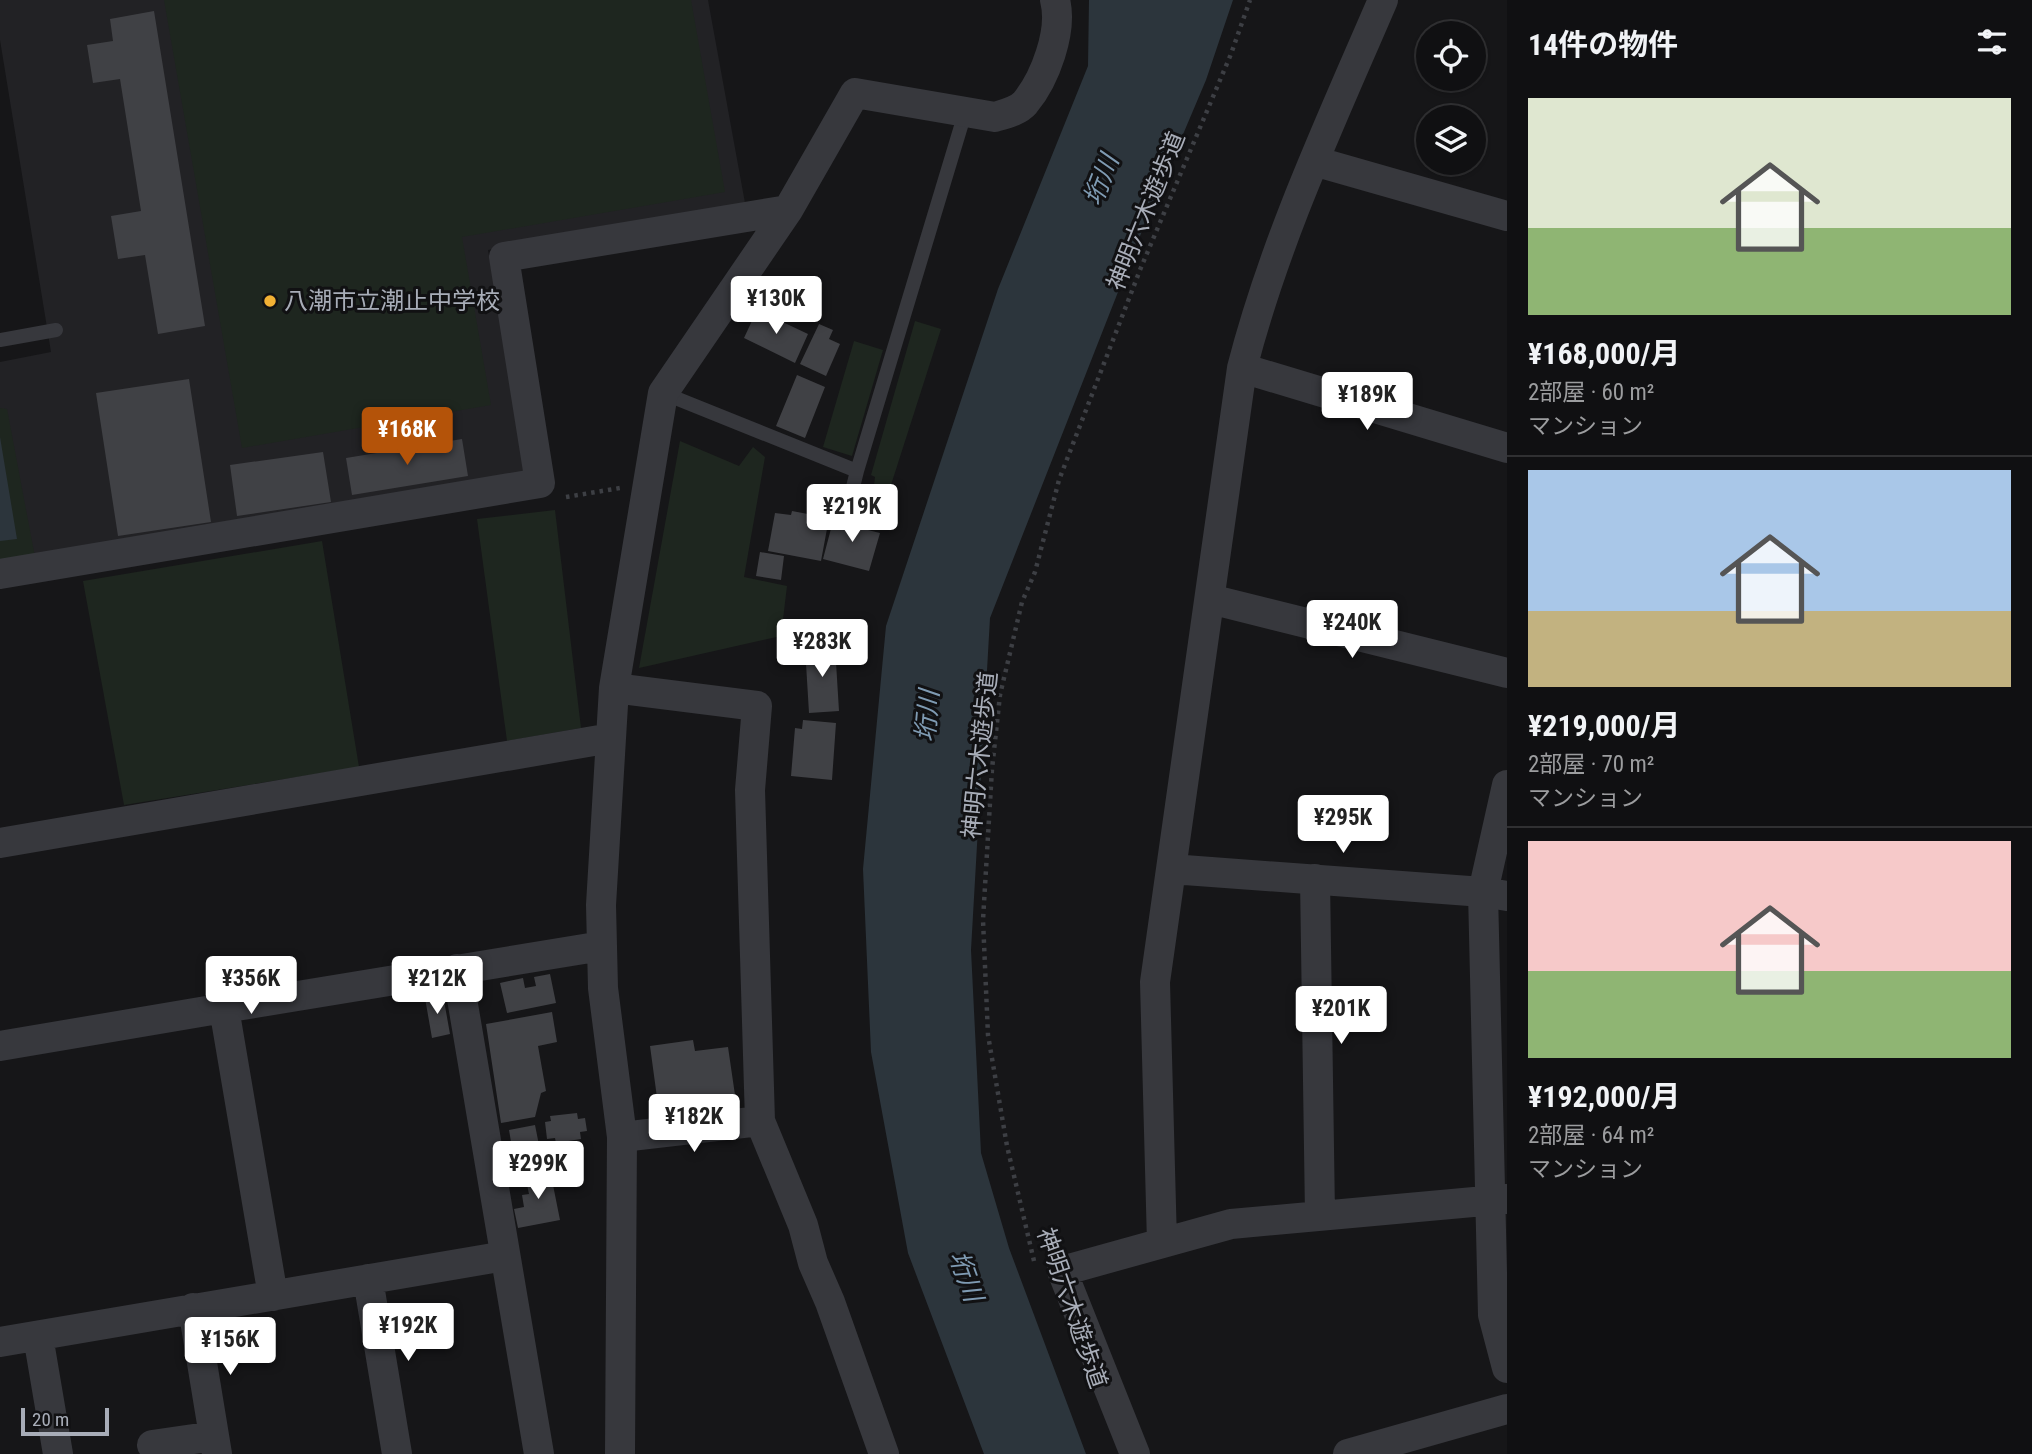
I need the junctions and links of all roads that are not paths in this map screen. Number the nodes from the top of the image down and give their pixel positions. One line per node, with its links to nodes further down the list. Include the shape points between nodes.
1 (1055, 0): 3 (street, via 1055,33 1042,77 1023,106 995,117)
2 (1382, 0): 4 (street)
3 (965, 113): 5 (street, via 855,93); 12 (lane)
4 (1314, 161): 6 (street); 9 (street, via 1260,299)
5 (788, 210): 10 (street); 14 (street, via 504,257 540,484)
6 (1507, 216)
7 (56, 330): 8 (lane)
8 (0, 340)
9 (1242, 368): 11 (street); 15 (street)
10 (663, 393): 12 (lane); 17 (street)
11 (1507, 448)
12 (858, 471): 13 (lane)
13 (853, 487)
14 (0, 574)
15 (1210, 599): 16 (street); 21 (street)
16 (1507, 673)
17 (614, 688): 18 (street); 28 (street, via 757,706 750,790)
18 (611, 738): 20 (street); 24 (street)
19 (1507, 785): 23 (street)
20 (0, 843)
21 (1171, 869): 22 (street); 32 (street, via 1155,982)
22 (1315, 879): 23 (street); 31 (street)
23 (1495, 894): 30 (street)
24 (602, 946): 25 (street); 29 (street)
25 (457, 969): 26 (street); 33 (street)
26 (224, 1008): 27 (street); 35 (street)
27 (0, 1046)
28 (760, 1121): 29 (street); 47 (street, via 803,1226)
29 (622, 1137): 46 (street)
30 (1499, 1201): 31 (street); 39 (street, via 1493,1315)
31 (1321, 1215): 32 (street, via 1231,1224)
32 (1162, 1243): 48 (street, via 1062,1271)
33 (505, 1256): 34 (street); 45 (street)
34 (368, 1279): 35 (street); 44 (street)
35 (273, 1296): 36 (street)
36 (193, 1308): 37 (street); 42 (street)
37 (38, 1336): 38 (street); 43 (street)
38 (0, 1342)
39 (1507, 1368)
40 (1507, 1409): 49 (street)
41 (152, 1445): 42 (street)
42 (216, 1445)
43 (58, 1454)
44 (397, 1454)
45 (539, 1454)
46 (620, 1454)
47 (884, 1454)
48 (1135, 1454)
49 (1348, 1454)

